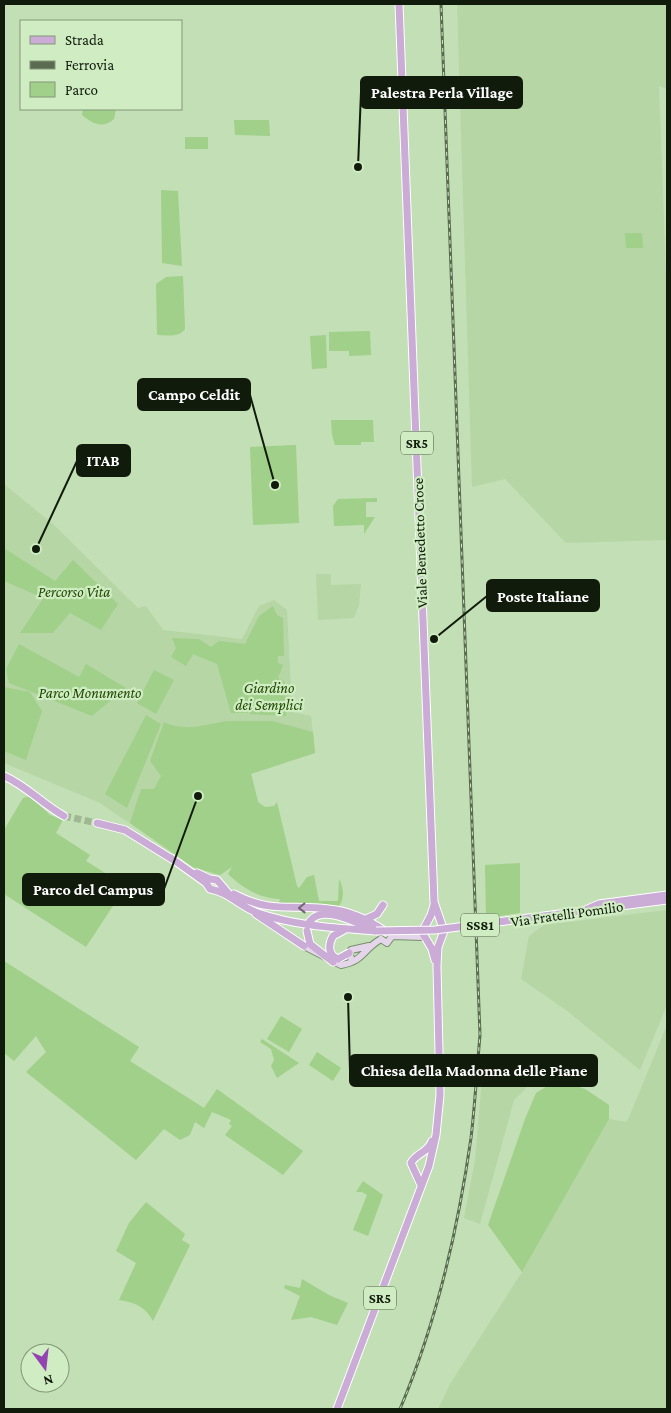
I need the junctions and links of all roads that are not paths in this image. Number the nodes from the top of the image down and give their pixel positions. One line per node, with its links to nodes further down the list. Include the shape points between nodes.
1 (400, 4): 8 (main road, Viale Benedetto Croce / SR5)
2 (4, 776): 3 (main road, via 26,787)
3 (64, 816)
4 (97, 824): 5 (main road, via 125,830 209,882 216,880)
5 (222, 889): 11 (main road, SS81); 13 (main road, one-way to 5, via 328,909 283,909 260,905)
6 (667, 894): 12 (main road, via 599,904)
7 (667, 900): 12 (main road, Via Fratelli Pomilio / SS81)
8 (434, 902): 15 (main road, SR5); 16 (main road, SR5)
9 (382, 905): 13 (main road, via 376,914)
10 (667, 905): 12 (main road, via 602,913)
11 (254, 912): 17 (main road, SS81, via 297,924); 24 (main road)
12 (583, 912): 19 (main road, Via Fratelli Pomilio / SS81, bridge, via 453,929)
13 (366, 919): 20 (main road)
14 (310, 921): 19 (main road, via 320,915 334,915)
15 (428, 924): 16 (main road); 21 (main road, SR5)
16 (440, 925): 22 (main road, SR5, via 444,934)
17 (349, 929): 19 (main road, SS81); 26 (main road, via 335,934 330,953 341,959)
18 (307, 931): 29 (main road, via 310,944)
19 (376, 931)
20 (389, 934): 21 (main road); 23 (main road, via 382,934 381,939)
21 (423, 937): 22 (main road); 30 (main road, SR5)
22 (440, 940): 30 (main road, SR5)
23 (372, 944): 25 (main road); 27 (main road)
24 (304, 946): 29 (main road)
25 (358, 949): 26 (main road); 27 (main road, via 362,953)
26 (349, 953): 28 (main road)
27 (361, 958): 28 (main road)
28 (353, 961): 29 (main road, via 341,965)
29 (333, 962)
30 (437, 966): 31 (main road, SR5, via 440,1083)
31 (437, 1121): 32 (main road, SR5, via 431,1144); 33 (main road, SR5)
32 (420, 1155): 33 (main road); 35 (main road, SR5, via 411,1163)
33 (430, 1162): 34 (main road, SR5)
34 (427, 1170): 35 (main road); 36 (main road, SR5)
35 (416, 1172): 36 (main road)
36 (421, 1186): 37 (main road, SR5)
37 (337, 1409)

